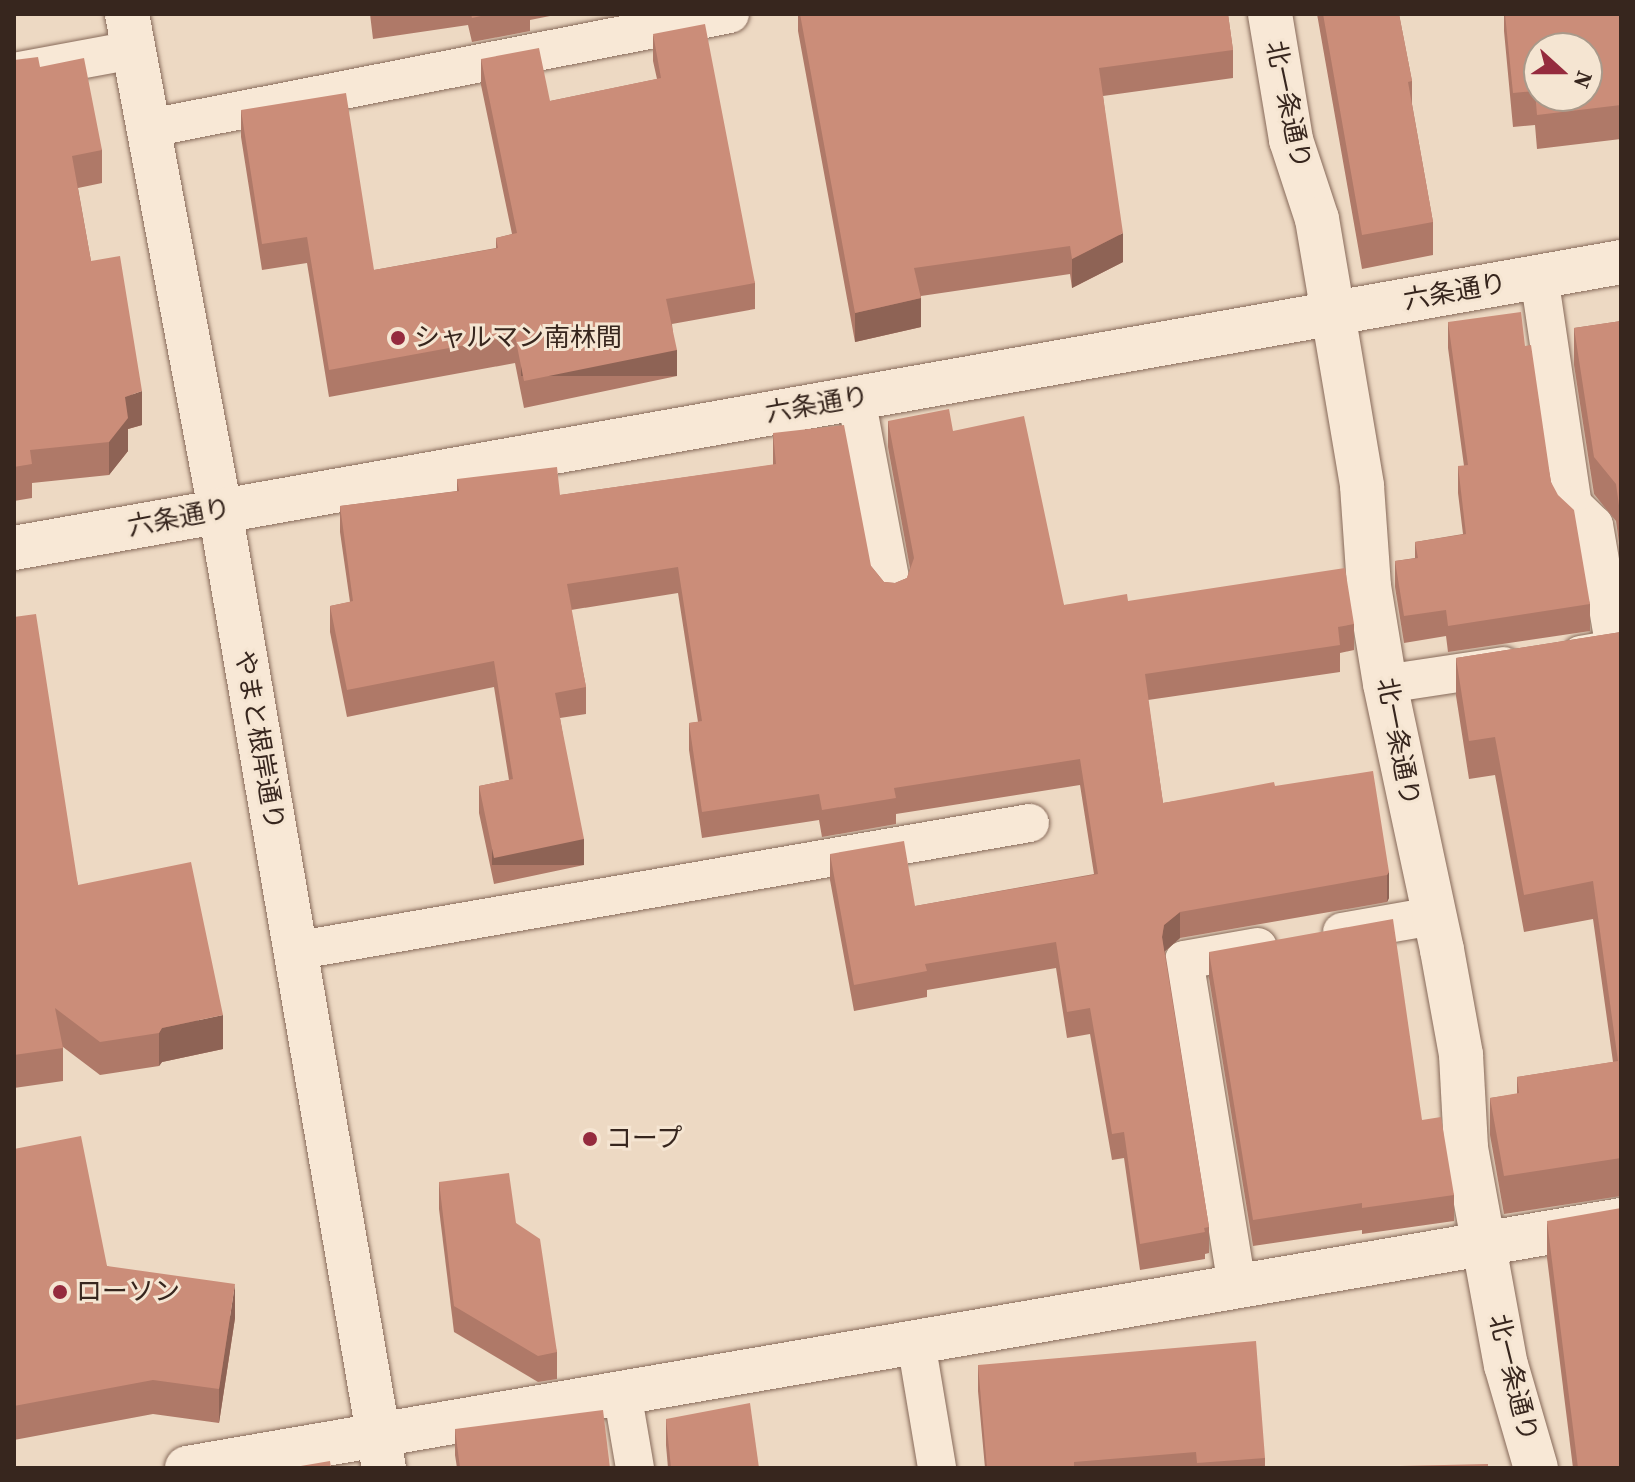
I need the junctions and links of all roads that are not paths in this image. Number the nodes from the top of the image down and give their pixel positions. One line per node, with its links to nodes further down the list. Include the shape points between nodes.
1 (730, 14): 5 (lane)
2 (1270, 14): 8 (street, 北一条通り, via 1291,140 1317,219)
3 (130, 32): 4 (lane); 5 (street, やまと根岸通り)
4 (14, 72)
5 (150, 128): 10 (street, やまと根岸通り)
6 (1621, 262): 7 (street, 六条通り)
7 (1539, 276): 8 (street, 六条通り); 13 (lane, via 1573,505 1594,525 1615,649)
8 (1331, 314): 9 (street, 六条通り); 13 (street, 北一条通り, via 1362,486 1369,586)
9 (856, 398): 10 (street, 六条通り); 12 (lane)
10 (220, 510): 11 (street, 六条通り); 16 (street, やまと根岸通り)
11 (14, 548)
12 (892, 588)
13 (1385, 684): 15 (street, 北一条通り)
14 (1030, 823): 16 (lane)
15 (1433, 916): 18 (street, 北一条通り, via 1461,1055 1466,1148); 19 (lane, via 1184,960)
16 (294, 951): 22 (street, やまと根岸通り)
17 (1621, 1220): 18 (street)
18 (1485, 1243): 19 (street); 26 (street, 北一条通り, via 1506,1365)
19 (1237, 1286): 20 (street)
20 (916, 1342): 21 (street); 25 (lane)
21 (622, 1392): 22 (street); 24 (lane)
22 (381, 1451): 23 (street)
23 (187, 1468)
24 (635, 1468)
25 (937, 1468)
26 (1536, 1468)

